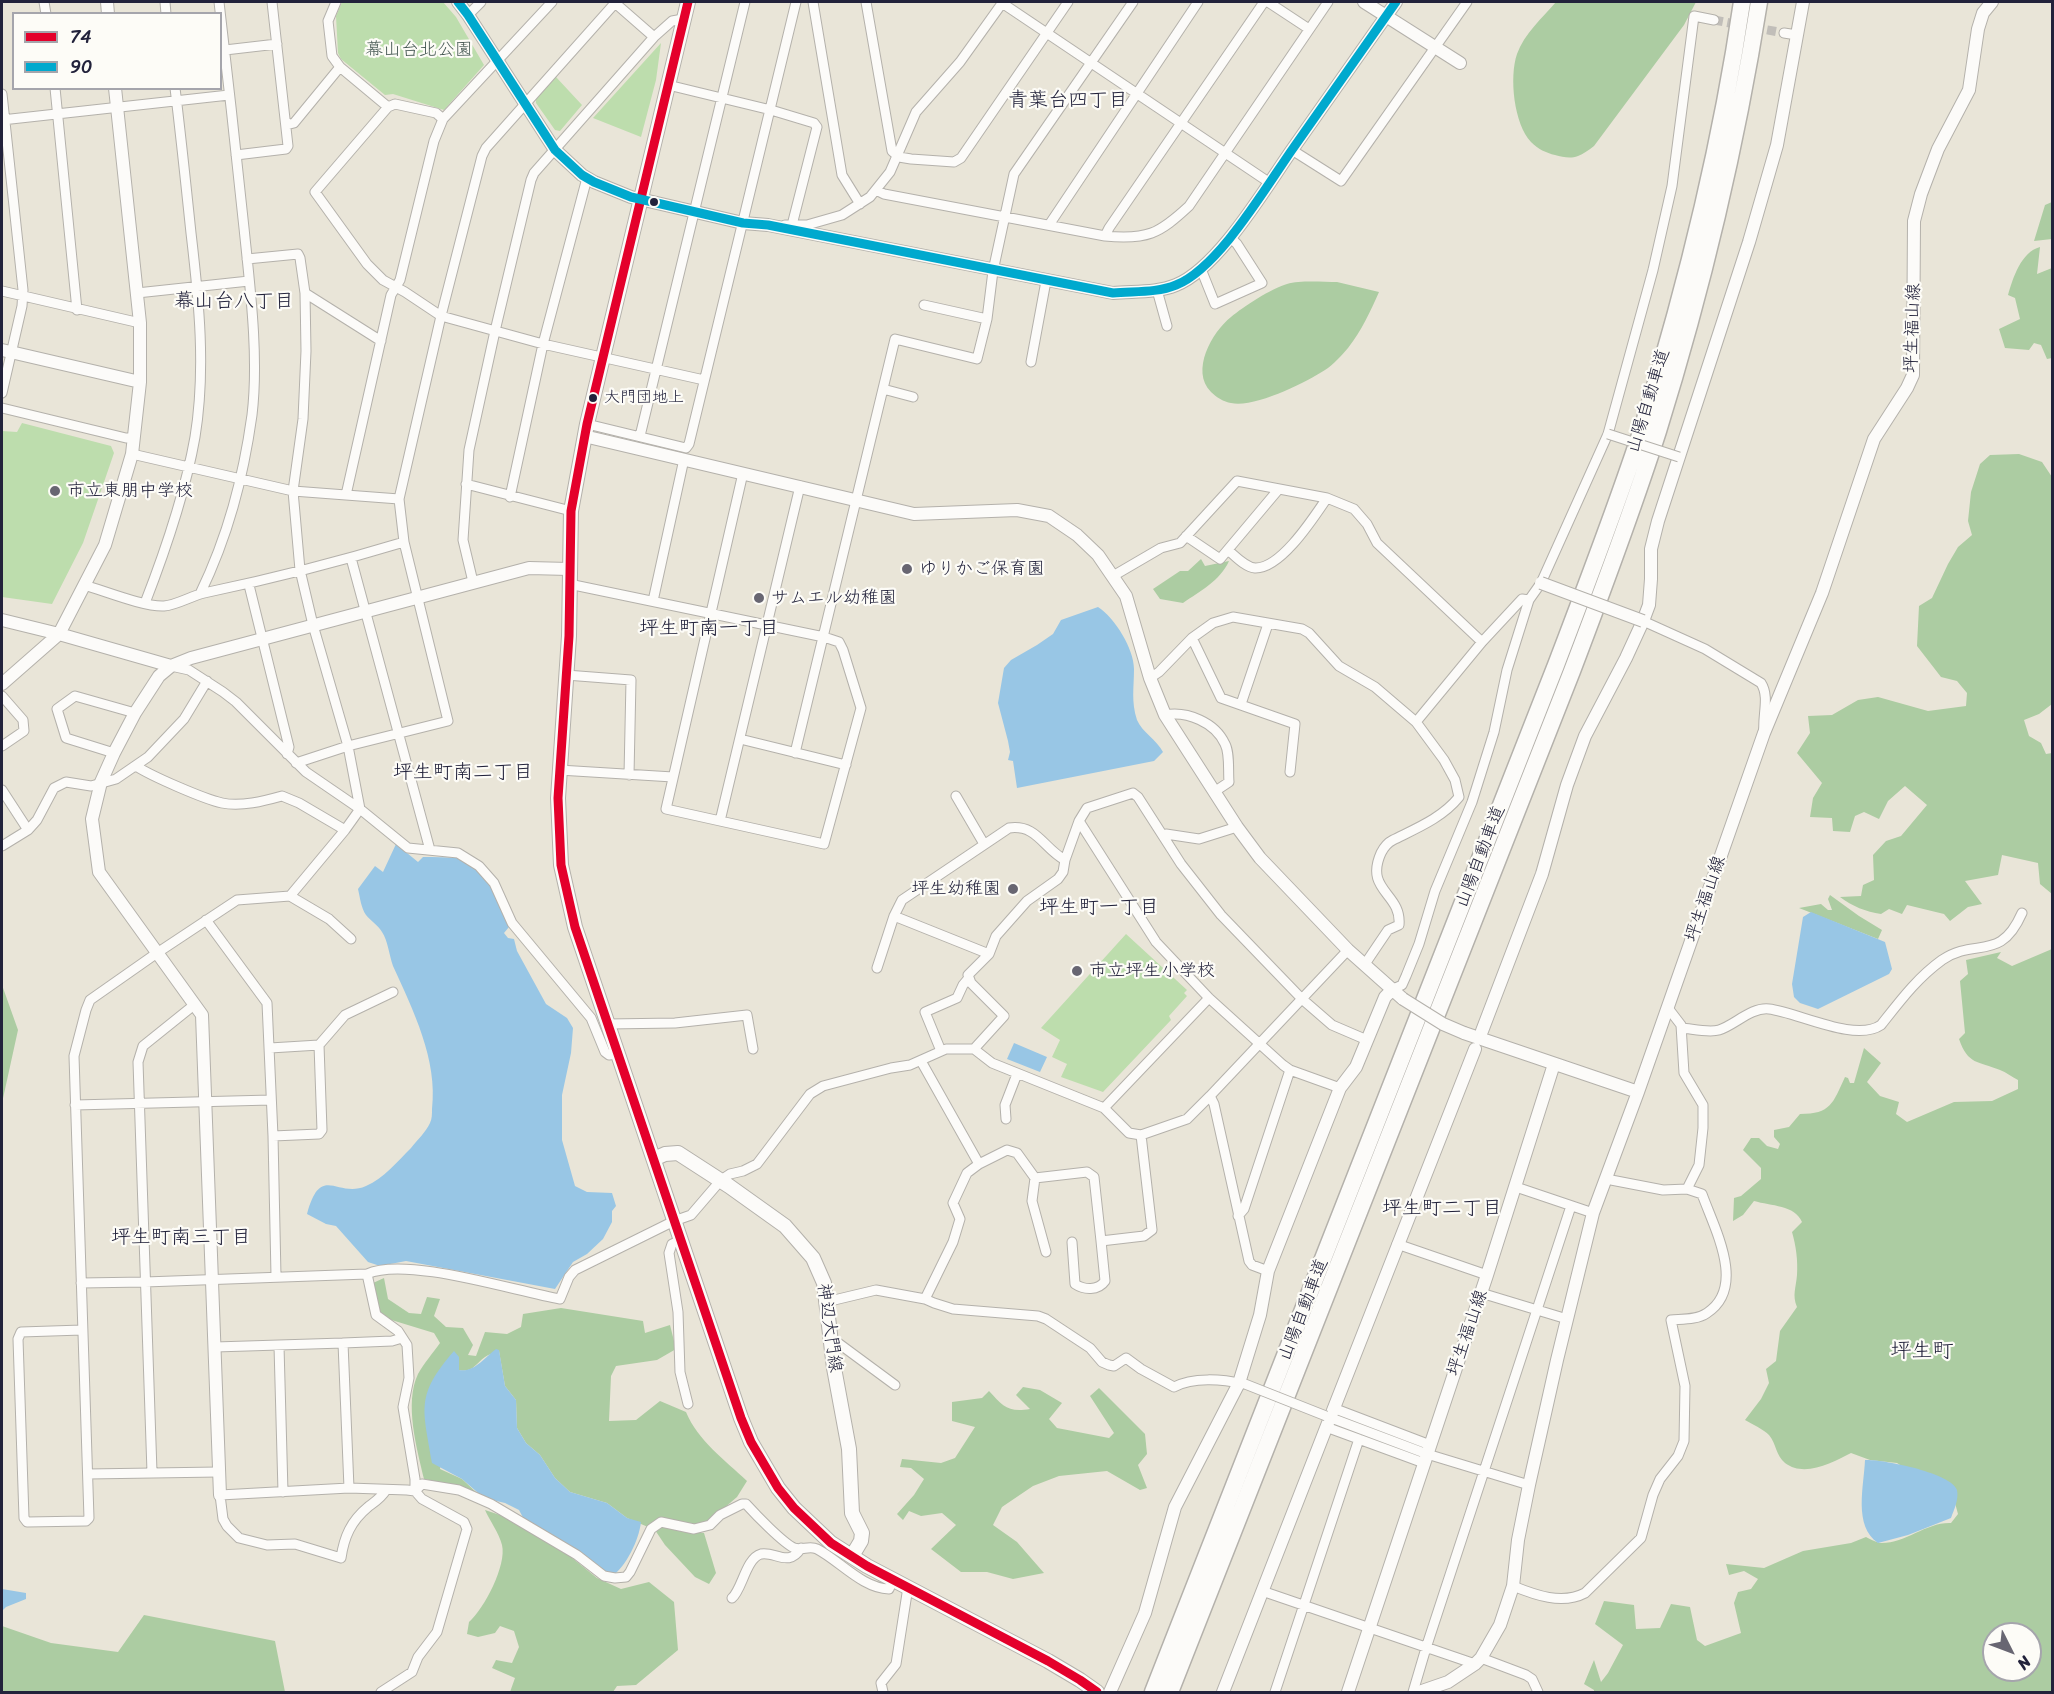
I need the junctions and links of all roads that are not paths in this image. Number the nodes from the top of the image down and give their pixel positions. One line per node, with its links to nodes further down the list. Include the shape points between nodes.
1 (272, 2): 36 (street)
2 (336, 2): 42 (street, via 328,21 332,56)
3 (458, 2): 26 (street)
4 (481, 2): 26 (street)
5 (552, 2): 39 (street)
6 (615, 2): 35 (street); 52 (street)
7 (688, 2): 28 (main road)
8 (745, 2): 50 (street)
9 (796, 2): 55 (street)
10 (813, 2): 70 (street, via 843,175)
11 (866, 2): 65 (street, via 892,151)
12 (1003, 2): 32 (street); 65 (street, via 960,62 916,112)
13 (1068, 2): 32 (street)
14 (1133, 2): 41 (street)
15 (1198, 2): 49 (street)
16 (1264, 2): 60 (street)
17 (1268, 2): 31 (street)
18 (1328, 2): 31 (street)
19 (1364, 2): 27 (street)
20 (1396, 2): 27 (street)
21 (1467, 2): 37 (street)
22 (1742, 2): 310 (highway, 山陽自動車道, via 1718,137 1690,261 1617,501)
23 (1759, 2): 311 (highway, 山陽自動車道, via 1741,107 1706,264 1632,507 1567,682)
24 (1803, 2): 34 (street)
25 (1992, 2): 170 (street, 坪生福山線, via 1978,29 1969,90 1938,149 1914,221 1911,381 1874,439 1822,593)
26 (468, 15): 39 (street)
27 (1386, 16): 37 (street); 62 (street)
28 (683, 19): 35 (street, via 672,21); 43 (main road)
29 (1714, 20): 111 (street, via 1694,16 1672,186)
30 (222, 26): 38 (street)
31 (1309, 29): 63 (street)
32 (1046, 33): 41 (street); 65 (street, via 962,158 954,162)
33 (1784, 33): 34 (street)
34 (1797, 35): 115 (street, via 1777,145)
35 (654, 37): 61 (street)
36 (277, 44): 38 (street); 59 (street)
37 (1437, 48): 40 (street); 62 (street, via 1341,181)
38 (225, 50): 48 (street)
39 (497, 62): 52 (street); 57 (street)
40 (1460, 63)
41 (1092, 64): 49 (street); 72 (street, via 1014,174)
42 (340, 67): 54 (street); 59 (street, via 294,123)
43 (668, 85): 50 (street); 69 (main road)
44 (55, 90): 56 (street)
45 (115, 90): 53 (street)
46 (175, 90): 51 (street)
47 (2, 94): 58 (street)
48 (229, 95): 51 (street); 64 (street)
49 (1137, 95): 60 (street); 76 (street)
50 (721, 98): 55 (street); 71 (street)
51 (177, 100): 53 (street); 85 (street)
52 (525, 104): 61 (street); 93 (street, via 482,156)
53 (117, 107): 56 (street); 88 (street)
54 (388, 107): 57 (street, via 395,104 436,113); 84 (street, via 315,192 367,264)
55 (771, 110): 73 (street); 75 (street, via 817,127)
56 (58, 114): 58 (street); 92 (street)
57 (443, 119): 84 (street)
58 (3, 120): 90 (street)
59 (286, 125): 64 (street, via 286,149)
60 (1181, 125): 63 (street); 77 (street)
61 (555, 150): 66 (street); 97 (street, via 531,180)
62 (1292, 150): 67 (street)
63 (1225, 154): 67 (street); 77 (street, via 1189,206 1164,228 1125,238)
64 (236, 155): 79 (street)
65 (899, 157): 68 (street)
66 (587, 178): 69 (street); 99 (street)
67 (1270, 183): 78 (street)
68 (876, 190): 70 (street); 72 (street)
69 (641, 200): 71 (street); 101 (main road)
70 (860, 204): 75 (street, via 842,215)
71 (694, 211): 73 (street); 103 (street)
72 (1005, 218): 76 (street); 81 (street)
73 (743, 223): 74 (street); 104 (street)
74 (768, 225): 75 (street); 81 (street)
75 (792, 225)
76 (1049, 225): 77 (street)
77 (1105, 236)
78 (1230, 237): 80 (street); 80 (street, via 1262,283 1215,304)
79 (247, 259): 82 (street); 89 (street, via 298,254)
80 (1201, 269): 86 (street, via 1177,285)
81 (993, 271): 83 (street); 94 (street)
82 (249, 281): 85 (street); 119 (street, via 254,358 252,413)
83 (1046, 281): 86 (street, via 1113,293); 102 (street)
84 (396, 287): 93 (street); 98 (street)
85 (197, 288): 88 (street); 117 (street, via 199,399)
86 (1157, 290): 96 (street)
87 (2, 291): 90 (street)
88 (138, 293): 95 (street)
89 (304, 293): 98 (street); 122 (street, via 303,419)
90 (23, 297): 92 (street); 100 (street)
91 (924, 305): 94 (street)
92 (77, 310): 95 (street)
93 (441, 316): 97 (street); 127 (street)
94 (987, 319): 106 (street, via 977,359 895,339)
95 (140, 323): 105 (street)
96 (1167, 326)
97 (495, 331): 99 (street); 120 (street)
98 (381, 341): 124 (street)
99 (543, 344): 101 (street); 125 (street)
100 (6, 351): 105 (street); 107 (street)
101 (602, 356): 103 (street); 110 (main road)
102 (1031, 362)
103 (656, 368): 104 (street); 112 (street)
104 (704, 380): 112 (street, via 686,448)
105 (140, 382): 113 (street)
106 (884, 389): 108 (street); 128 (street)
107 (2, 393)
108 (913, 396)
109 (2, 408): 113 (street)
110 (585, 430): 112 (street); 116 (street); 129 (main road)
111 (1608, 434): 115 (street, bridge); 138 (street)
112 (640, 436)
113 (134, 438): 114 (street)
114 (132, 454): 117 (street); 140 (street, via 105,545)
115 (1679, 457): 150 (street, via 1651,549 1649,605)
116 (684, 459): 118 (street); 145 (street)
117 (189, 467): 119 (street); 146 (street)
118 (743, 473): 121 (street); 148 (street)
119 (240, 479): 122 (street); 142 (street, via 217,559)
120 (465, 484): 125 (street); 137 (street, via 463,540)
121 (800, 486): 128 (street); 153 (street)
122 (292, 490): 124 (street); 135 (street)
123 (1278, 490): 126 (street); 130 (street, via 1237,481); 132 (street)
124 (346, 495): 127 (street)
125 (510, 496): 129 (street)
126 (1327, 498): 132 (street, via 1305,530 1268,565 1254,568); 158 (street, via 1354,509 1377,543)
127 (399, 500): 131 (street)
128 (857, 500): 136 (street, via 914,514 1017,510 1049,516 1077,535); 155 (street)
129 (571, 511): 134 (main road)
130 (1186, 536): 132 (street, via 1220,560); 136 (street, via 1180,543 1161,548)
131 (404, 542): 133 (street); 143 (street)
132 (1228, 550)
133 (351, 558): 135 (street); 147 (street)
134 (569, 569): 137 (street, via 529,568); 139 (main road)
135 (300, 570): 141 (street); 152 (street)
136 (1113, 576): 161 (street, via 1126,596)
137 (473, 582): 143 (street)
138 (1541, 583): 144 (street); 150 (street, bridge)
139 (569, 584): 145 (street); 160 (main road)
140 (84, 585): 146 (street); 154 (street)
141 (249, 585): 142 (street); 157 (street)
142 (200, 594): 146 (street, via 165,606)
143 (418, 596): 147 (street); 169 (street, via 448,721)
144 (1529, 600): 158 (street, via 1522,599); 189 (street)
145 (653, 601): 148 (street)
146 (145, 603)
147 (365, 610): 152 (street); 169 (street)
148 (711, 613): 153 (street); 183 (street)
149 (2, 620): 154 (street)
150 (1643, 621): 170 (street, via 1705,650 1761,683 1766,691); 220 (street, via 1585,736 1542,874)
151 (1268, 624): 156 (street, via 1233,617 1213,623); 165 (street); 168 (street, via 1309,633 1332,660 1375,687)
152 (313, 625): 157 (street); 173 (street)
153 (768, 625): 155 (street); 171 (street)
154 (59, 634): 159 (street); 163 (street)
155 (824, 637): 175 (street); 178 (street, via 839,642 861,708)
156 (1192, 638): 161 (street); 165 (street, via 1221,698)
157 (261, 639): 159 (street); 176 (street, via 289,747)
158 (1482, 642): 168 (street)
159 (171, 666): 162 (street, via 189,670); 166 (street, via 159,676)
160 (566, 675): 180 (main road); 182 (street, via 631,680)
161 (1150, 678): 167 (street)
162 (207, 681): 176 (street, via 236,702); 179 (street, via 184,719)
163 (2, 684)
164 (2, 696): 172 (street, via 23,720 24,731)
165 (1241, 704): 181 (street, via 1295,724)
166 (135, 713): 174 (street); 174 (street, via 75,696 57,709 66,738)
167 (1165, 715): 186 (street); 186 (street, via 1173,713 1207,722 1226,744 1229,782)
168 (1416, 722): 188 (street, via 1444,760)
169 (399, 733): 173 (street); 199 (street)
170 (1764, 733): 217 (street, 坪生福山線)
171 (740, 739): 175 (street); 191 (street)
172 (2, 746)
173 (348, 746): 177 (street); 190 (street)
174 (114, 753): 184 (street)
175 (795, 753): 178 (street)
176 (287, 754): 177 (street)
177 (296, 763): 190 (street)
178 (846, 765): 191 (street, via 824,844)
179 (136, 766): 184 (street); 195 (street, via 223,803 262,802 282,796)
180 (559, 770): 182 (street); 218 (main road, via 561,865 575,927)
181 (1290, 772)
182 (629, 775): 183 (street)
183 (673, 777): 191 (street, via 666,809)
184 (100, 782): 194 (street, via 91,786 66,782 54,788); 207 (street, via 92,819 99,872)
185 (2, 790): 194 (street)
186 (1214, 792): 193 (street)
187 (956, 796): 197 (street)
188 (1459, 797): 189 (street); 209 (street, via 1435,819 1388,842 1376,867 1377,879 1399,912 1399,925 1388,930)
189 (1472, 802): 212 (street, via 1435,891 1406,976 1402,985)
190 (360, 809): 195 (street); 199 (street, via 408,848)
191 (720, 821)
192 (1079, 821): 196 (street, via 1087,808 1133,793); 200 (street); 214 (street, via 1156,942)
193 (1237, 827): 196 (street, via 1199,839); 206 (street, via 1260,858)
194 (28, 830): 198 (street)
195 (345, 830): 201 (street)
196 (1164, 836): 215 (street, via 1180,864 1221,915)
197 (984, 844): 200 (street, via 1009,828 1021,826); 203 (street, via 902,900)
198 (2, 846)
199 (430, 850): 229 (street, via 458,853 479,866 494,883 512,923 591,1018 605,1052)
200 (1065, 860): 208 (street, via 1058,879 1027,901 996,936)
201 (290, 896): 204 (street, via 237,900); 205 (street, via 329,919)
202 (2022, 913): 219 (street, via 2015,929 1994,947 1956,952 1916,981 1874,1029 1819,1024 1767,1009 1717,1031)
203 (894, 916): 208 (street); 210 (street)
204 (206, 920): 207 (street); 224 (street, via 267,1003)
205 (351, 939)
206 (1348, 950): 209 (street); 215 (street)
207 (157, 952): 216 (street); 240 (street, via 90,1000 74,1056)
208 (989, 954): 211 (street)
209 (1365, 964): 212 (street)
210 (877, 968)
211 (968, 979): 226 (street, via 1004,1016); 228 (street, via 957,998 925,1012)
212 (1393, 989): 221 (street, via 1385,997); 231 (street, bridge, via 1443,1024)
213 (393, 992): 223 (street, via 345,1015)
214 (1209, 998): 222 (street); 241 (street)
215 (1302, 999): 221 (street, via 1332,1025); 222 (street)
216 (194, 1005): 238 (street, via 202,1015); 239 (street, via 143,1046 138,1062)
217 (1668, 1008): 219 (street); 235 (street, 坪生福山線)
218 (608, 1024): 225 (street, via 675,1023 747,1015); 229 (main road)
219 (1681, 1025): 251 (street, via 1684,1073 1703,1105 1699,1165)
220 (1482, 1031)
221 (1366, 1040): 234 (street, via 1356,1067)
222 (1260, 1044): 232 (street); 236 (street)
223 (319, 1045): 224 (street); 244 (street, via 322,1130 319,1134)
224 (270, 1048): 237 (street)
225 (753, 1049)
226 (974, 1049): 228 (street); 233 (street, via 992,1063)
227 (1475, 1049): 259 (street)
228 (941, 1051): 230 (street)
229 (618, 1054): 245 (main road)
230 (921, 1061): 246 (street); 249 (street, via 823,1086 804,1101 757,1164)
231 (1554, 1064): 235 (street); 250 (street, 坪生福山線)
232 (1290, 1070): 234 (street); 254 (street, via 1244,1209)
233 (1017, 1074): 241 (street); 242 (street, via 1005,1105)
234 (1340, 1088): 261 (street)
235 (1638, 1092): 248 (street, 坪生福山線)
236 (1210, 1096): 243 (street, via 1187,1119); 254 (street)
237 (271, 1100): 238 (street); 244 (street)
238 (205, 1102): 239 (street); 265 (street)
239 (138, 1104): 240 (street); 266 (street)
240 (75, 1105): 267 (street)
241 (1104, 1108): 243 (street, via 1129,1133)
242 (1006, 1119)
243 (1141, 1135): 257 (street, via 1152,1230 1144,1236)
244 (273, 1136): 264 (street)
245 (654, 1159): 249 (main road, 神辺大門線, via 678,1153); 255 (main road)
246 (978, 1164): 247 (street, via 1012,1151); 269 (street, via 967,1173 953,1203 960,1220)
247 (1035, 1178): 257 (street, via 1087,1172 1094,1177); 260 (street, via 1032,1201)
248 (1606, 1179): 251 (street, via 1664,1190); 253 (street, 坪生福山線)
249 (721, 1180): 255 (street, via 690,1215); 270 (main road, 神辺大門線, via 785,1226 803,1245 822,1276)
250 (1516, 1187): 252 (street); 263 (street, 坪生福山線)
251 (1687, 1189): 298 (street, via 1702,1194 1720,1243 1728,1280 1716,1305 1706,1314 1671,1320 1685,1386 1684,1440 1678,1455 1656,1487 1641,1538 1586,1593 1548,1598)
252 (1571, 1206): 253 (street); 271 (street)
253 (1593, 1213): 272 (street, 坪生福山線)
254 (1238, 1216): 261 (street, via 1249,1261)
255 (674, 1221): 256 (main road); 262 (street, via 575,1270 560,1299 443,1274 386,1269)
256 (681, 1240): 281 (street, via 672,1244 669,1253); 296 (main road, via 741,1418 766,1471 815,1529)
257 (1101, 1241): 258 (street, via 1105,1281 1082,1288 1075,1284)
258 (1071, 1242)
259 (1397, 1244): 263 (street); 282 (street)
260 (1046, 1252)
261 (1268, 1271): 279 (street)
262 (367, 1274): 264 (street); 275 (street, via 376,1315)
263 (1487, 1275): 268 (street, 坪生福山線)
264 (276, 1276): 265 (street)
265 (211, 1279): 266 (street); 278 (street)
266 (145, 1282): 267 (street); 285 (street)
267 (81, 1283): 273 (street)
268 (1481, 1293): 271 (street); 284 (street, 坪生福山線)
269 (926, 1299): 270 (street, via 876,1290); 279 (street, via 953,1309 1038,1316 1090,1348 1102,1362 1114,1366 1126,1358 1174,1386 1212,1380)
270 (825, 1302): 274 (main road, 神辺大門線)
271 (1536, 1309): 272 (street); 287 (street)
272 (1568, 1319): 289 (street, 坪生福山線)
273 (82, 1330): 288 (street); 288 (street, via 21,1332 18,1339 24,1518 27,1522 86,1521)
274 (830, 1337): 280 (street); 296 (main road, 神辺大門線, via 849,1449 852,1513 862,1533)
275 (402, 1338): 276 (street); 292 (street, via 407,1345 409,1378 404,1407)
276 (343, 1343): 277 (street); 290 (street)
277 (279, 1346): 278 (street); 293 (street)
278 (215, 1347): 286 (street)
279 (1242, 1384): 282 (street, bridge); 309 (street, via 1175,1507 1145,1613)
280 (895, 1385)
281 (688, 1404)
282 (1329, 1418): 283 (street); 284 (street); 300 (street)
283 (1359, 1439): 284 (street); 302 (street)
284 (1427, 1454): 287 (street); 303 (street, 坪生福山線)
285 (152, 1472): 286 (street); 288 (street)
286 (219, 1472): 294 (street)
287 (1483, 1472): 289 (street); 304 (street)
288 (88, 1474)
289 (1529, 1485): 298 (street, 坪生福山線)
290 (349, 1488): 291 (street); 293 (street)
291 (386, 1490): 292 (street); 294 (street, via 381,1499 353,1521 341,1558 295,1544 267,1545 239,1538 226,1526)
292 (415, 1491): 295 (street, via 422,1484 459,1490 491,1504 604,1576 615,1578 626,1577 651,1529 661,1522 694,1529 710,1525 742,1504 794,1548); 306 (street, via 422,1499 465,1522 467,1529 437,1632 412,1672)
293 (283, 1492): 294 (street)
294 (220, 1495)
295 (801, 1548): 297 (street, via 815,1548 880,1589 889,1589); 301 (street, via 790,1557 759,1556 747,1569)
296 (852, 1556): 297 (main road)
297 (893, 1580): 299 (main road)
298 (1513, 1586): 305 (street, 坪生福山線, via 1500,1625)
299 (908, 1587): 307 (street, via 896,1664 881,1683); 308 (main road, via 1048,1661)
300 (1262, 1591): 302 (street); 312 (street)
301 (732, 1598)
302 (1304, 1605): 303 (street); 313 (street)
303 (1370, 1627): 304 (street); 314 (street, 坪生福山線)
304 (1426, 1647): 305 (street); 315 (street)
305 (1478, 1661): 316 (street, via 1448,1682); 317 (street, via 1526,1675)
306 (381, 1692)
307 (883, 1692)
308 (1097, 1692)
309 (1110, 1692)
310 (1154, 1692)
311 (1170, 1692)
312 (1223, 1692)
313 (1275, 1692)
314 (1348, 1692)
315 (1413, 1692)
316 (1419, 1692)
317 (1538, 1692)

